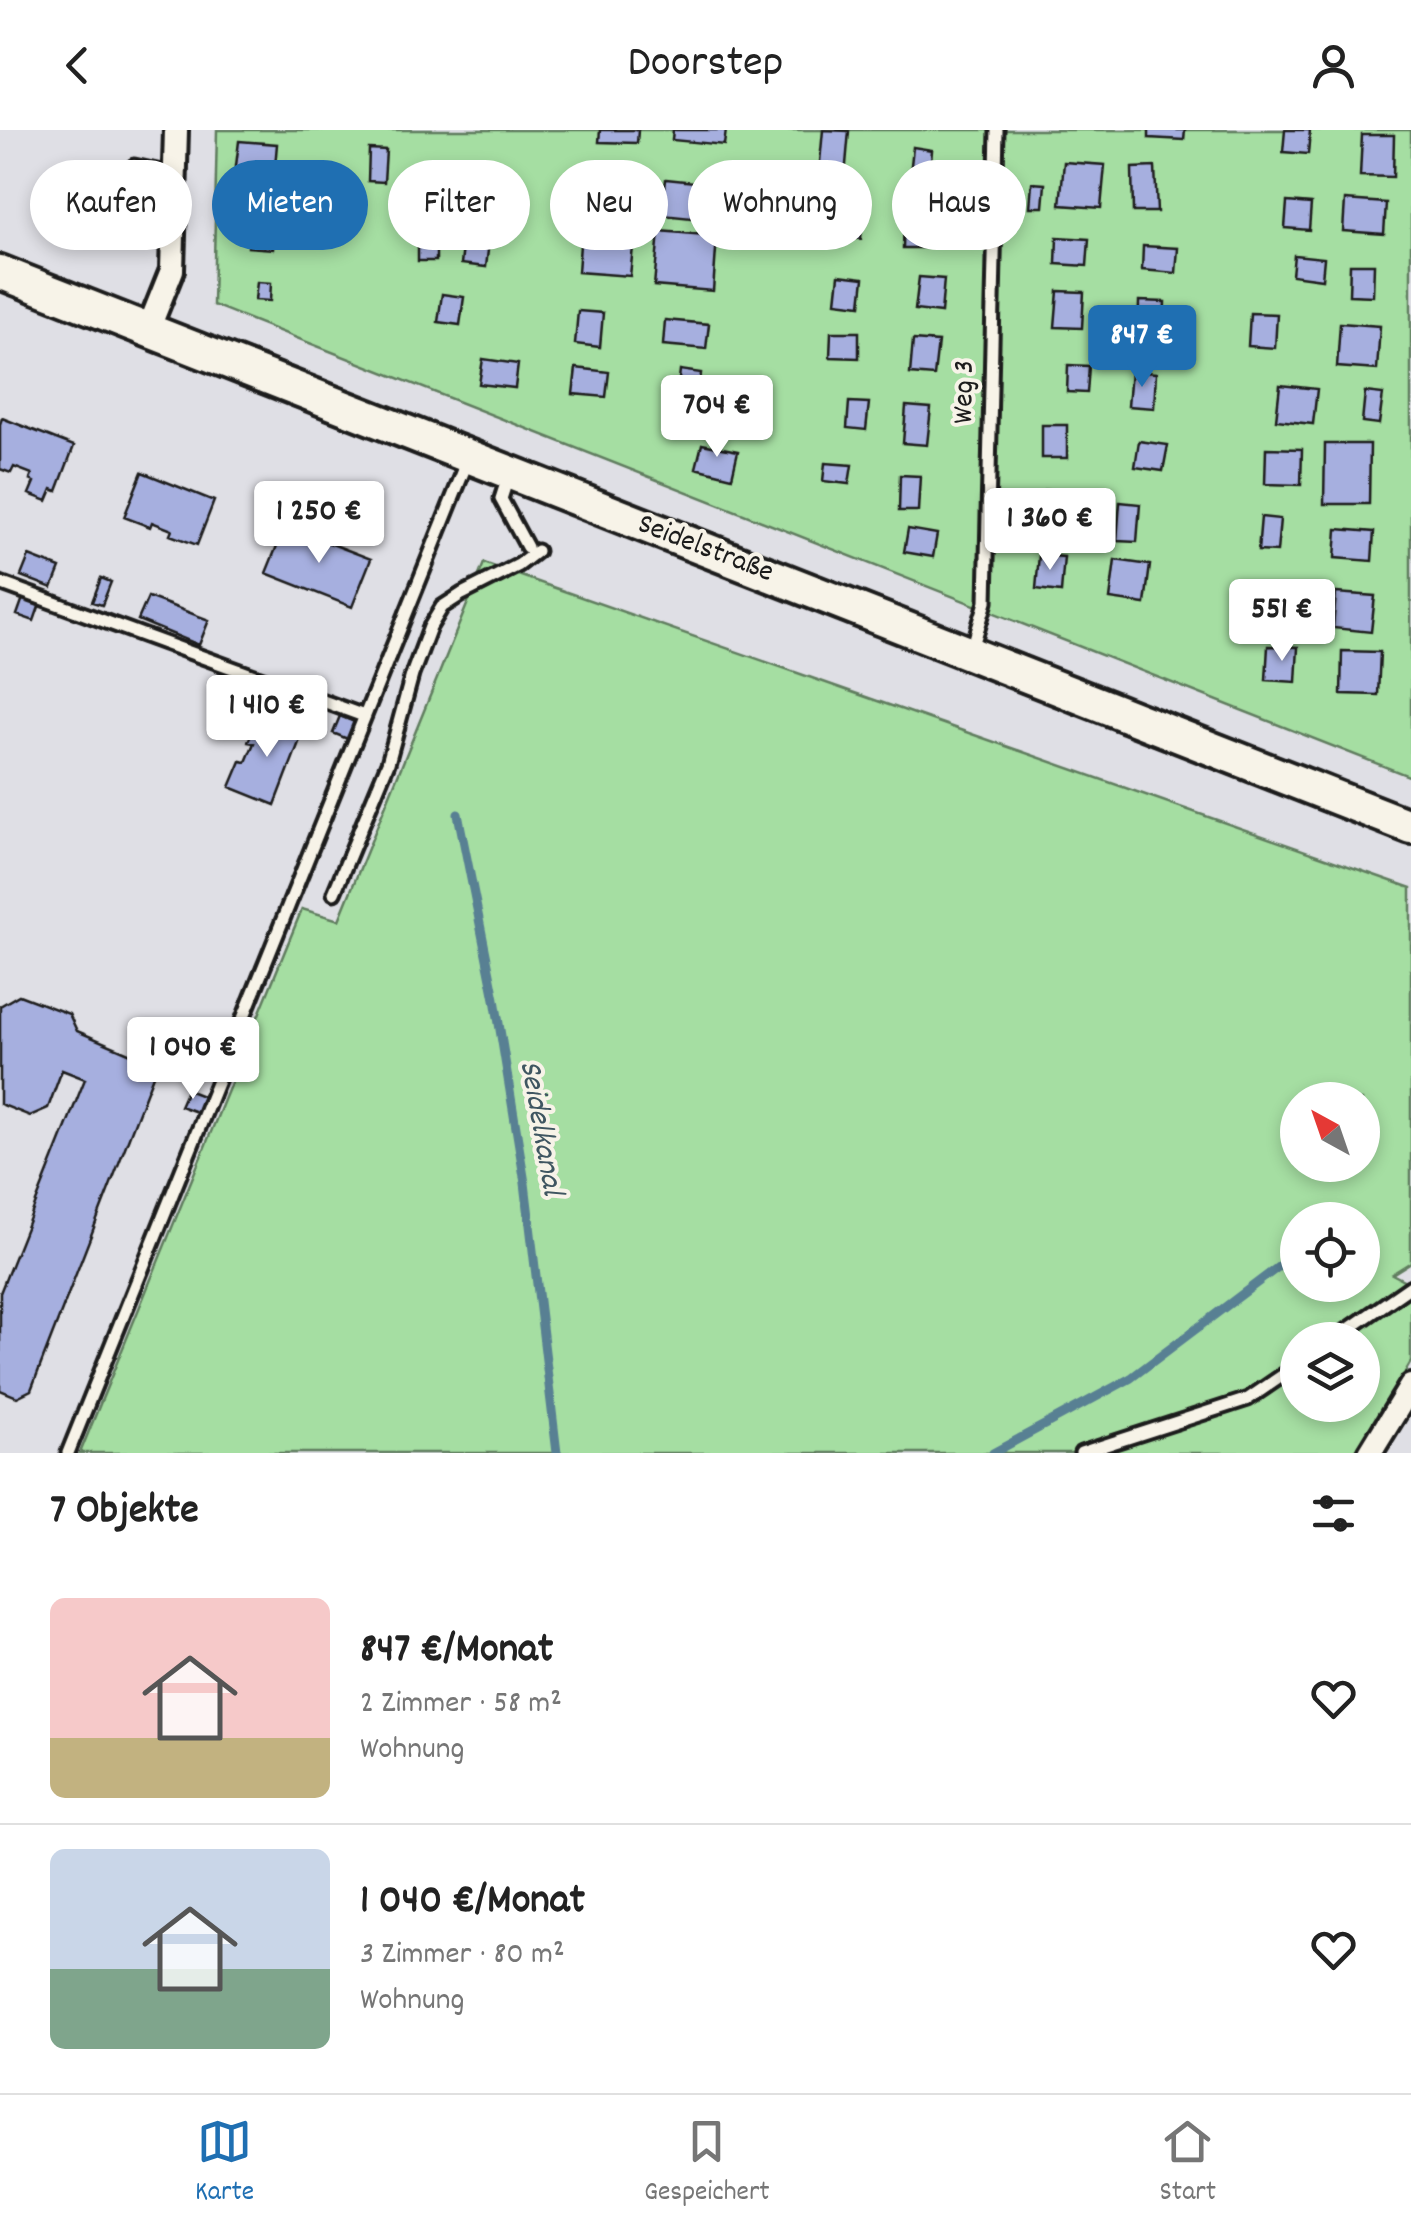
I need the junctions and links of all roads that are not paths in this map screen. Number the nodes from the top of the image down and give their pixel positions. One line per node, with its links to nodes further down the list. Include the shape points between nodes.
1 (176, 130): 3 (street)
2 (997, 130): 10 (lane, Weg 3, via 986,602)
3 (175, 160)
4 (173, 250): 6 (street, via 172,270)
5 (0, 272): 6 (main road, Seidelstraße)
6 (148, 330): 7 (main road, Seidelstraße)
7 (469, 456): 8 (main road, Seidelstraße); 11 (lane)
8 (509, 473): 10 (main road, Seidelstraße); 13 (lane, via 501,499 532,549 519,566 442,607)
9 (0, 583): 11 (lane)
10 (971, 653): 12 (main road, Seidelstraße)
11 (364, 716): 18 (lane)
12 (1411, 827)
13 (334, 893)
14 (1411, 1286): 15 (lane)
15 (1359, 1322)
16 (1280, 1377): 19 (lane, via 1248,1399)
17 (1411, 1386): 20 (street)
18 (68, 1453)
19 (1082, 1453)
20 (1370, 1453)

